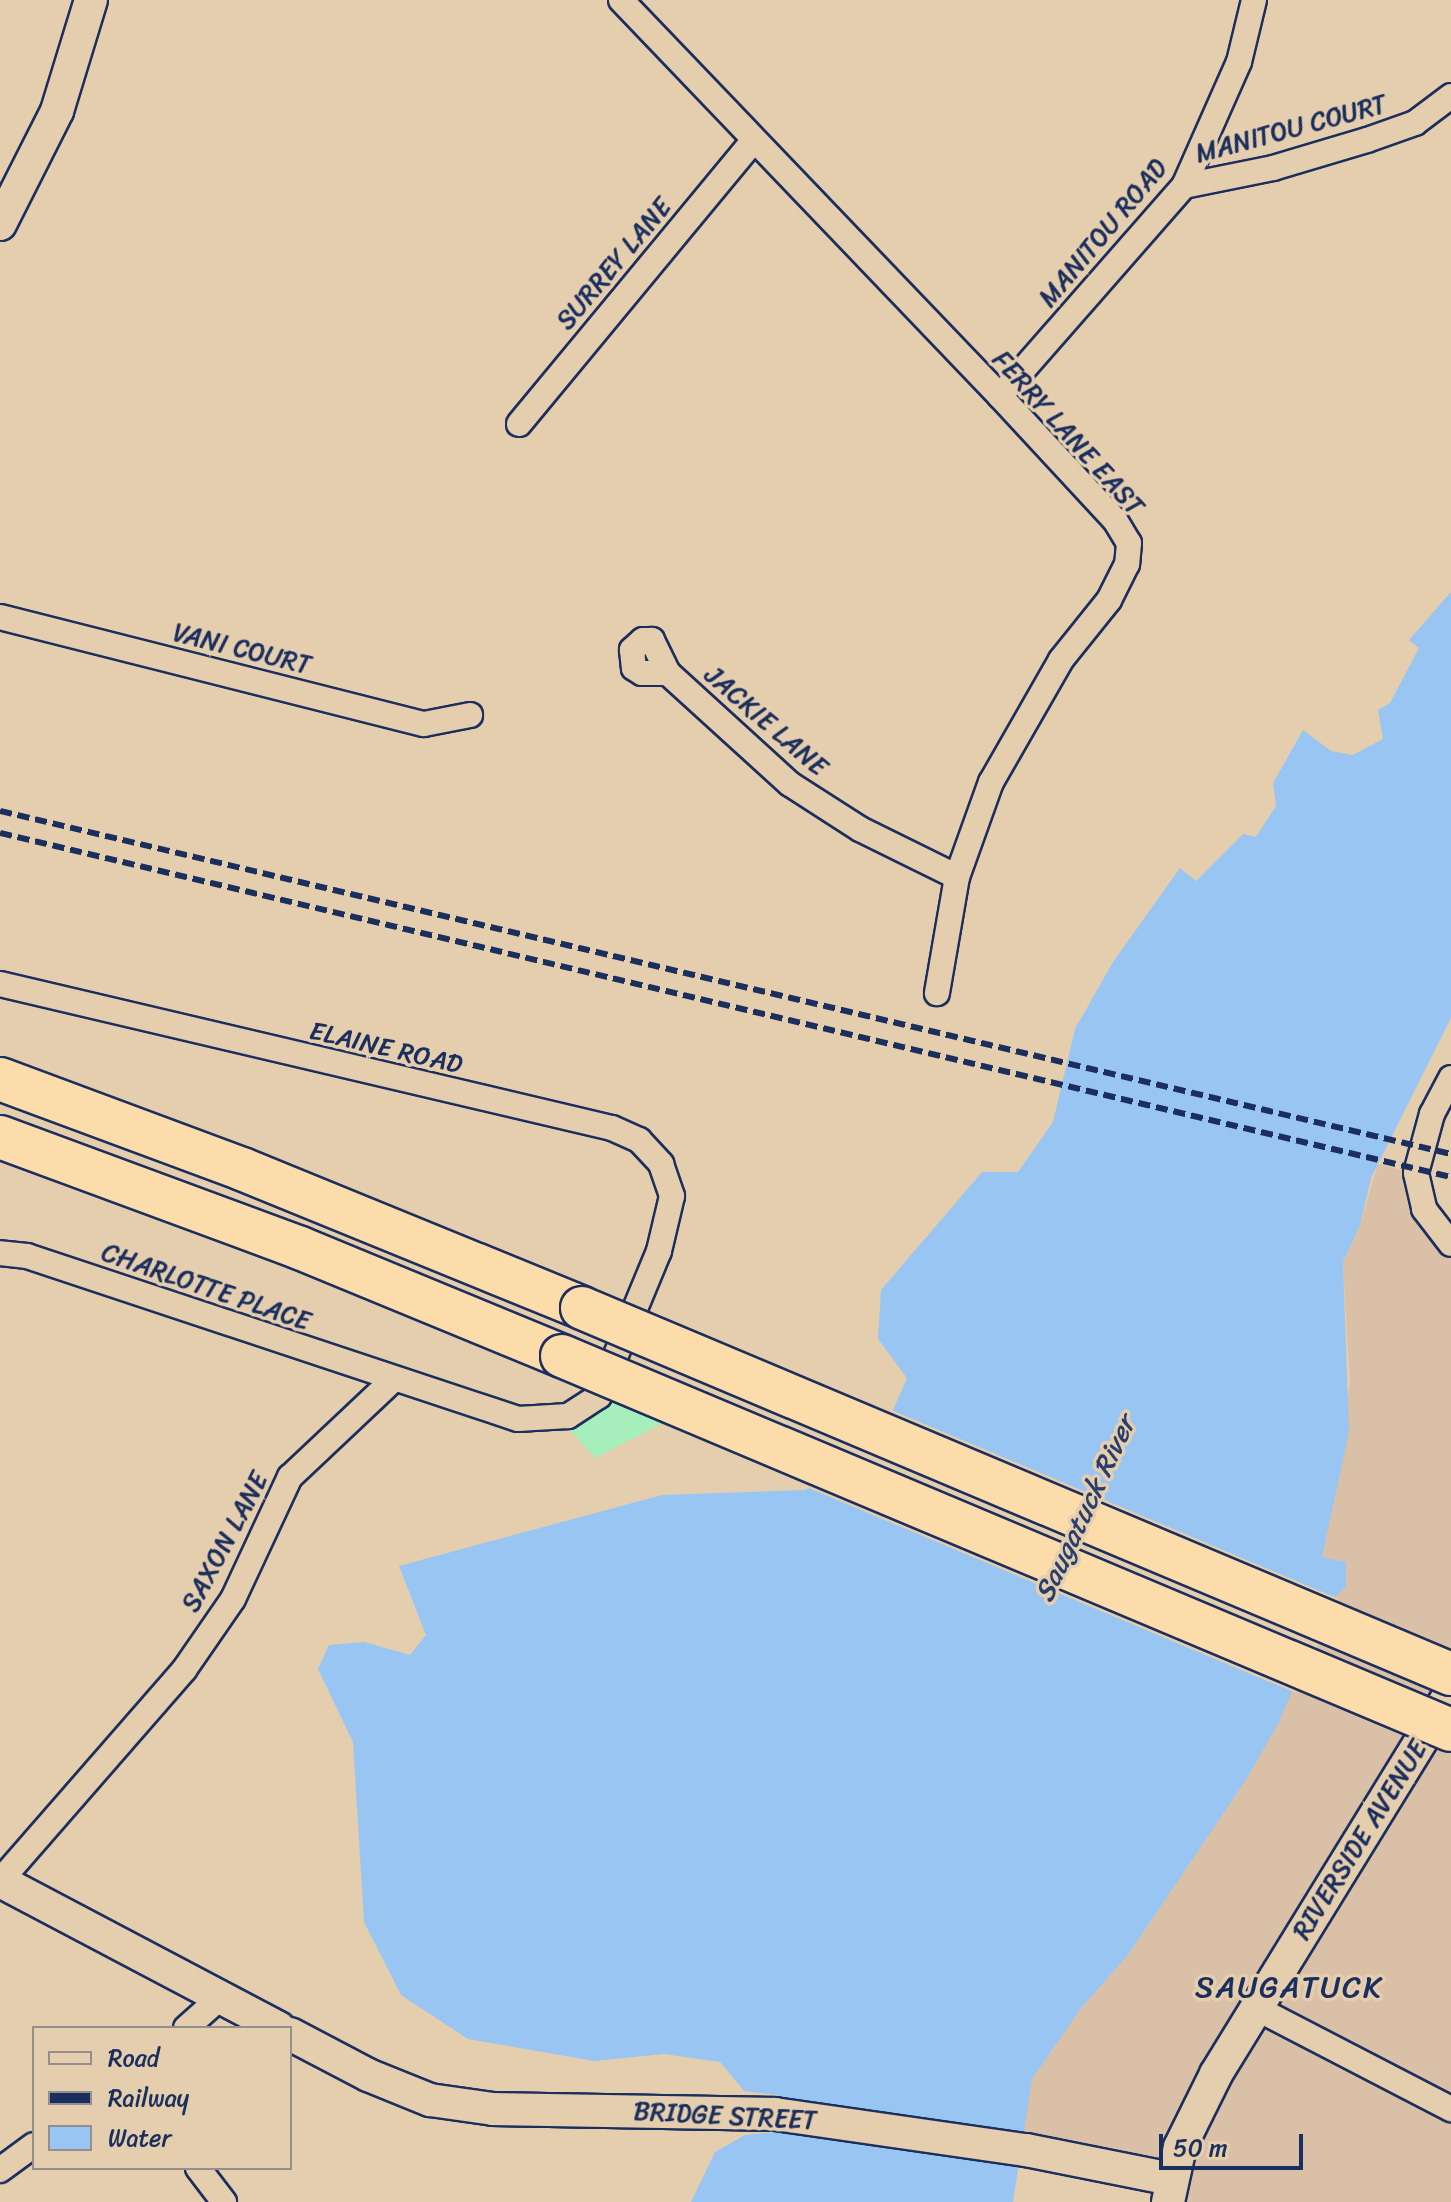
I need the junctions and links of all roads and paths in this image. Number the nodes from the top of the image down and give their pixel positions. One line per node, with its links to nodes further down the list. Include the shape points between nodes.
1 (91, 0): 7 (main road, via 52,124)
2 (621, 0): 5 (street, FERRY LANE EAST)
3 (1254, 0): 6 (street, MANITOU ROAD, via 1239,62)
4 (1451, 96): 6 (street, MANITOU COURT, via 1415,123 1367,140 1273,168)
5 (753, 141): 8 (street, FERRY LANE EAST); 9 (street, SURREY LANE)
6 (1184, 186): 8 (street, MANITOU ROAD)
7 (0, 224)
8 (1000, 396): 13 (street, FERRY LANE EAST, via 1115,520 1129,543 1127,564 1109,600 1061,660 1020,724 991,782)
9 (519, 424)
10 (0, 617): 12 (street, VANI COURT, via 424,724)
11 (668, 673): 13 (street, JACKIE LANE, via 790,784 860,829)
12 (470, 715)
13 (957, 877): 15 (street, FERRY LANE EAST)
14 (0, 984): 21 (street, ELAINE ROAD, via 612,1128 639,1140 661,1164 672,1196 659,1251 599,1396 568,1416 518,1419)
15 (937, 993)
16 (1451, 1078): 19 (street, via 1432,1114 1416,1181 1424,1209)
17 (0, 1079): 22 (highway, bridge, via 191,1148 582,1308)
18 (0, 1137): 24 (highway, bridge, via 300,1248)
19 (1451, 1244)
20 (0, 1253): 21 (street, CHARLOTTE PLACE, via 27,1256)
21 (393, 1380): 25 (street, SAXON LANE, via 290,1477 233,1599 184,1670)
22 (1451, 1674)
23 (1451, 1692): 27 (main road, RIVERSIDE AVENUE)
24 (1451, 1730)
25 (0, 1881): 26 (main road)
26 (221, 1997): 28 (street); 29 (main road)
27 (1256, 2008): 31 (street); 35 (main road, RIVERSIDE AVENUE, via 1197,2111)
28 (188, 2026)
29 (275, 2026)
30 (292, 2035): 35 (main road, BRIDGE STREET, via 430,2100 493,2109 775,2114 1026,2150)
31 (1451, 2109)
32 (32, 2146): 33 (street)
33 (0, 2170)
34 (200, 2170): 36 (street)
35 (1169, 2190)
36 (224, 2202)

